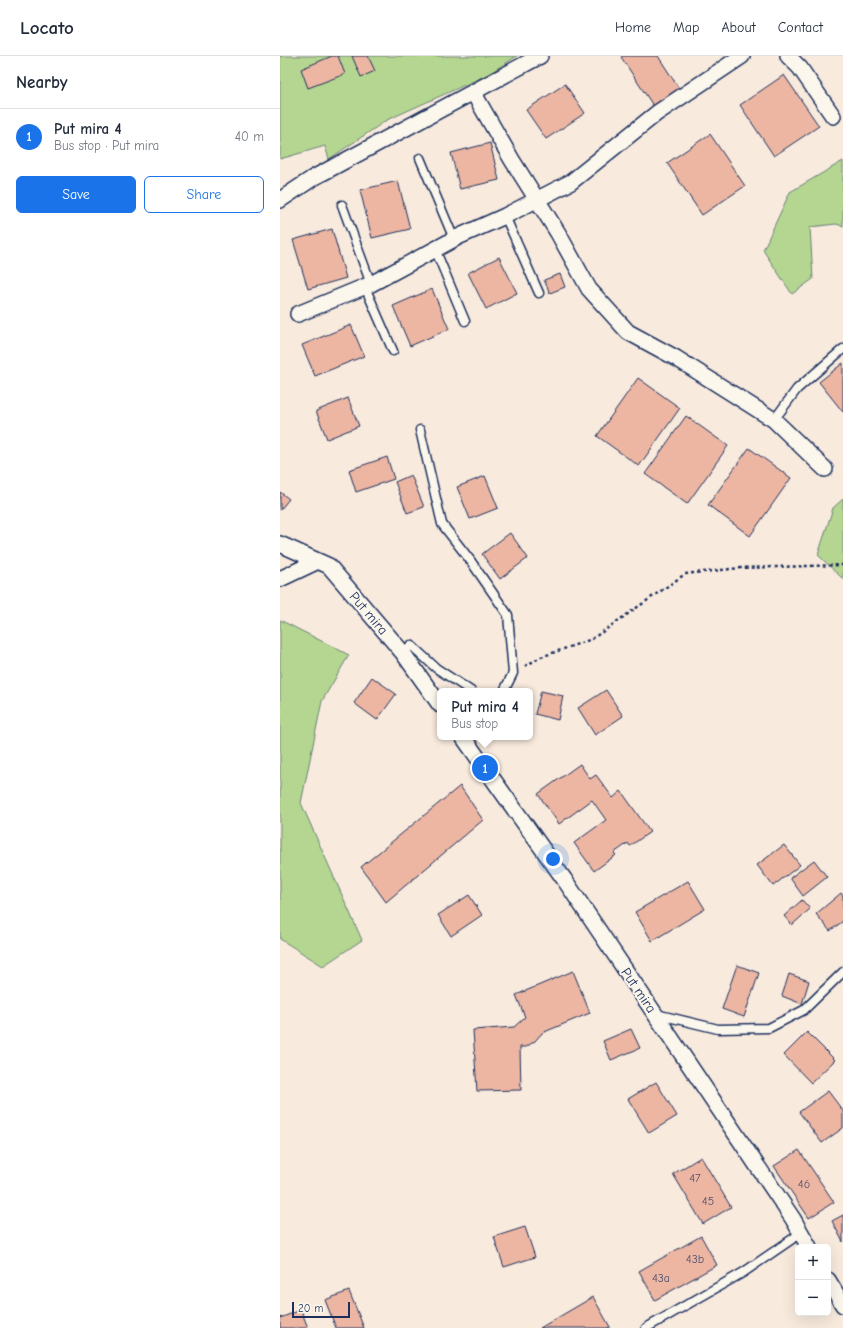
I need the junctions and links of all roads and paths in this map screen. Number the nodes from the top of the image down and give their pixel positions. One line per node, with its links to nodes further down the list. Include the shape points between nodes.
1 (540, 56): 4 (street)
2 (742, 56): 8 (street, via 657,113 571,182)
3 (788, 56): 5 (street, via 800,68)
4 (473, 92): 7 (street); 8 (street)
5 (833, 116)
6 (420, 158): 11 (lane)
7 (281, 197)
8 (537, 200): 10 (street); 19 (street, via 589,289 628,332 676,358)
9 (342, 205): 13 (lane)
10 (504, 216): 11 (street); 14 (lane)
11 (454, 239): 12 (street)
12 (434, 249): 13 (street); 16 (lane)
13 (368, 286): 15 (street); 18 (lane)
14 (539, 293)
15 (298, 314)
16 (465, 321)
17 (843, 348): 19 (lane, via 797,389)
18 (393, 351)
19 (774, 420): 21 (street)
20 (420, 430): 27 (lane, via 442,524 508,615)
21 (825, 469)
22 (280, 544): 23 (street, Put mira)
23 (318, 561): 25 (street); 26 (street, Put mira, via 329,566)
24 (843, 565): 27 (path, via 740,568 685,574 592,639 542,657)
25 (280, 579)
26 (403, 653): 28 (lane, via 411,645 436,668); 30 (street, Put mira)
27 (513, 674): 29 (lane)
28 (467, 688)
29 (506, 688)
30 (437, 701)
31 (465, 740): 33 (street, Put mira, via 564,879)
32 (843, 972): 33 (lane, via 804,1010 769,1028 718,1029)
33 (655, 1014): 34 (street, Put mira)
34 (801, 1233): 35 (street, Put mira); 38 (lane, via 744,1272)
35 (807, 1244)
36 (831, 1285): 37 (street)
37 (843, 1306)
38 (646, 1328)

